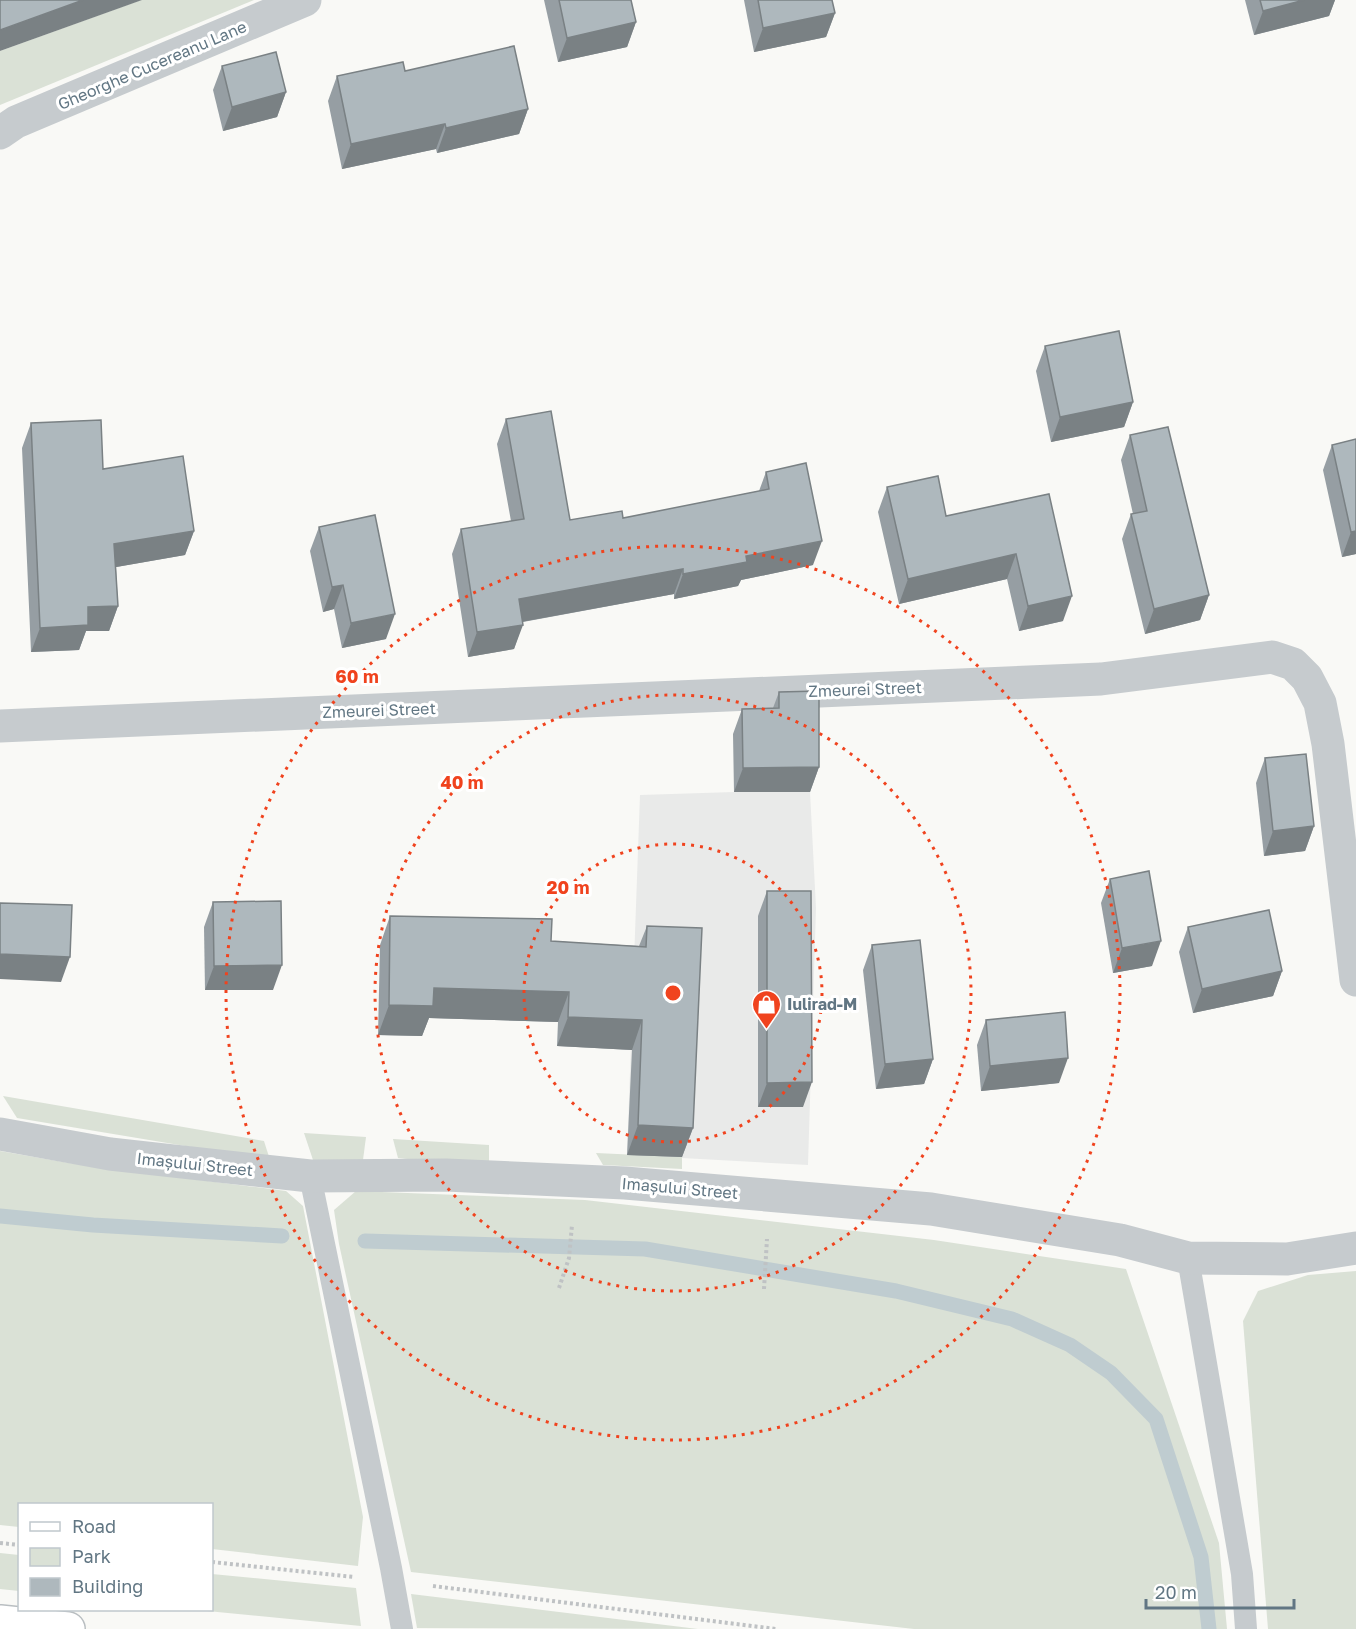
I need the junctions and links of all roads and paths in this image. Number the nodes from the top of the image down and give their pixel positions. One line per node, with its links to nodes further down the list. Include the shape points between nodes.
1 (305, 0): 2 (street, Gheorghe Cucereanu Lane, via 16,122)
2 (0, 133)
3 (0, 726): 4 (street, Zmeurei Street, via 1101,679 1272,657 1293,664 1307,678 1320,703)
4 (1351, 896): 5 (street, Zmeurei Street)
5 (1356, 980)
6 (0, 1134): 7 (street, Imașului Street, via 110,1154)
7 (310, 1176): 11 (street, Imașului Street, via 446,1175 625,1183 931,1209 1120,1240); 17 (lane)
8 (573, 1214): 12 (path, via 568,1258)
9 (767, 1235): 13 (path)
10 (1356, 1248): 11 (street, Imașului Street, via 1287,1259)
11 (1188, 1258): 22 (lane, via 1242,1574)
12 (559, 1288)
13 (764, 1289)
14 (0, 1543): 15 (path)
15 (18, 1545)
16 (213, 1562): 17 (path)
17 (394, 1582): 20 (lane); 21 (path)
18 (0, 1622): 19 (main road)
19 (68, 1629)
20 (402, 1629)
21 (776, 1629)
22 (1246, 1629)

